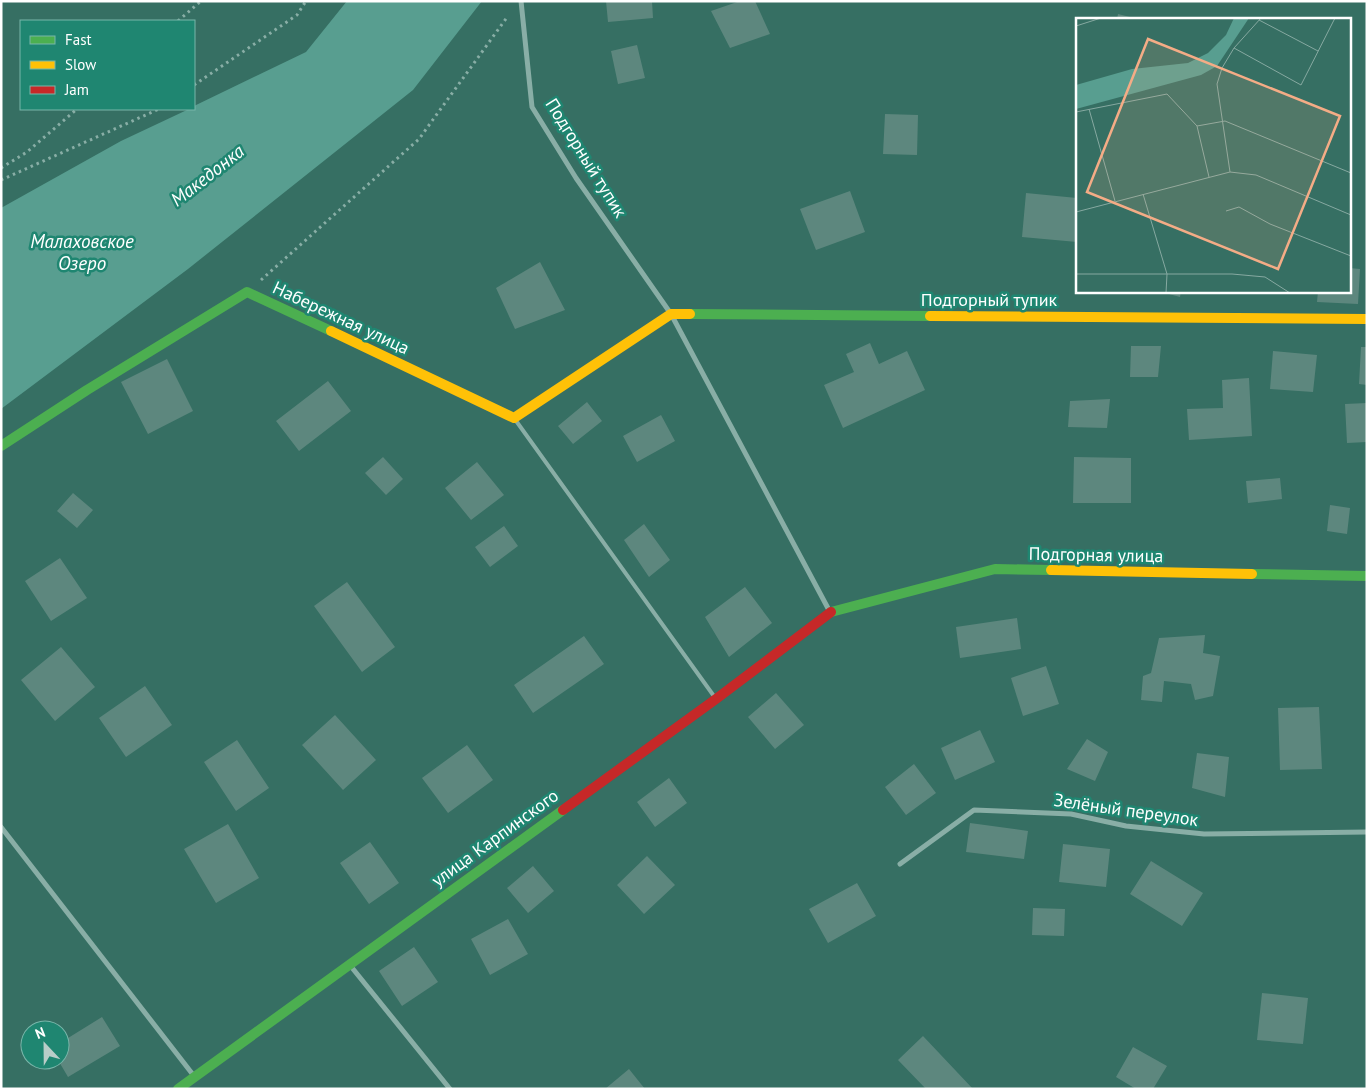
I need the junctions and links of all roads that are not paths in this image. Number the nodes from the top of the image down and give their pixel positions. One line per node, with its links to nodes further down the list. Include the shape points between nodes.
1 (521, 1): 2 (street, Подгорный тупик, via 532,107 576,178)
2 (671, 314): 3 (street, Подгорный тупик); 4 (street); 7 (street, Подгорный тупик)
3 (1367, 319)
4 (514, 418): 5 (street, Набережная улица, via 247,292); 8 (lane)
5 (1, 446)
6 (1367, 576): 7 (street, Подгорная улица, via 995,569)
7 (830, 612): 8 (street, улица Карпинского)
8 (716, 698): 12 (street, улица Карпинского)
9 (1, 827): 13 (street)
10 (1367, 832): 11 (street, Зелёный переулок, via 1204,834 1126,826 1071,814 974,810)
11 (900, 864)
12 (349, 964): 13 (street, улица Карпинского); 15 (street)
13 (194, 1076): 14 (street, улица Карпинского)
14 (178, 1089)
15 (450, 1089)

